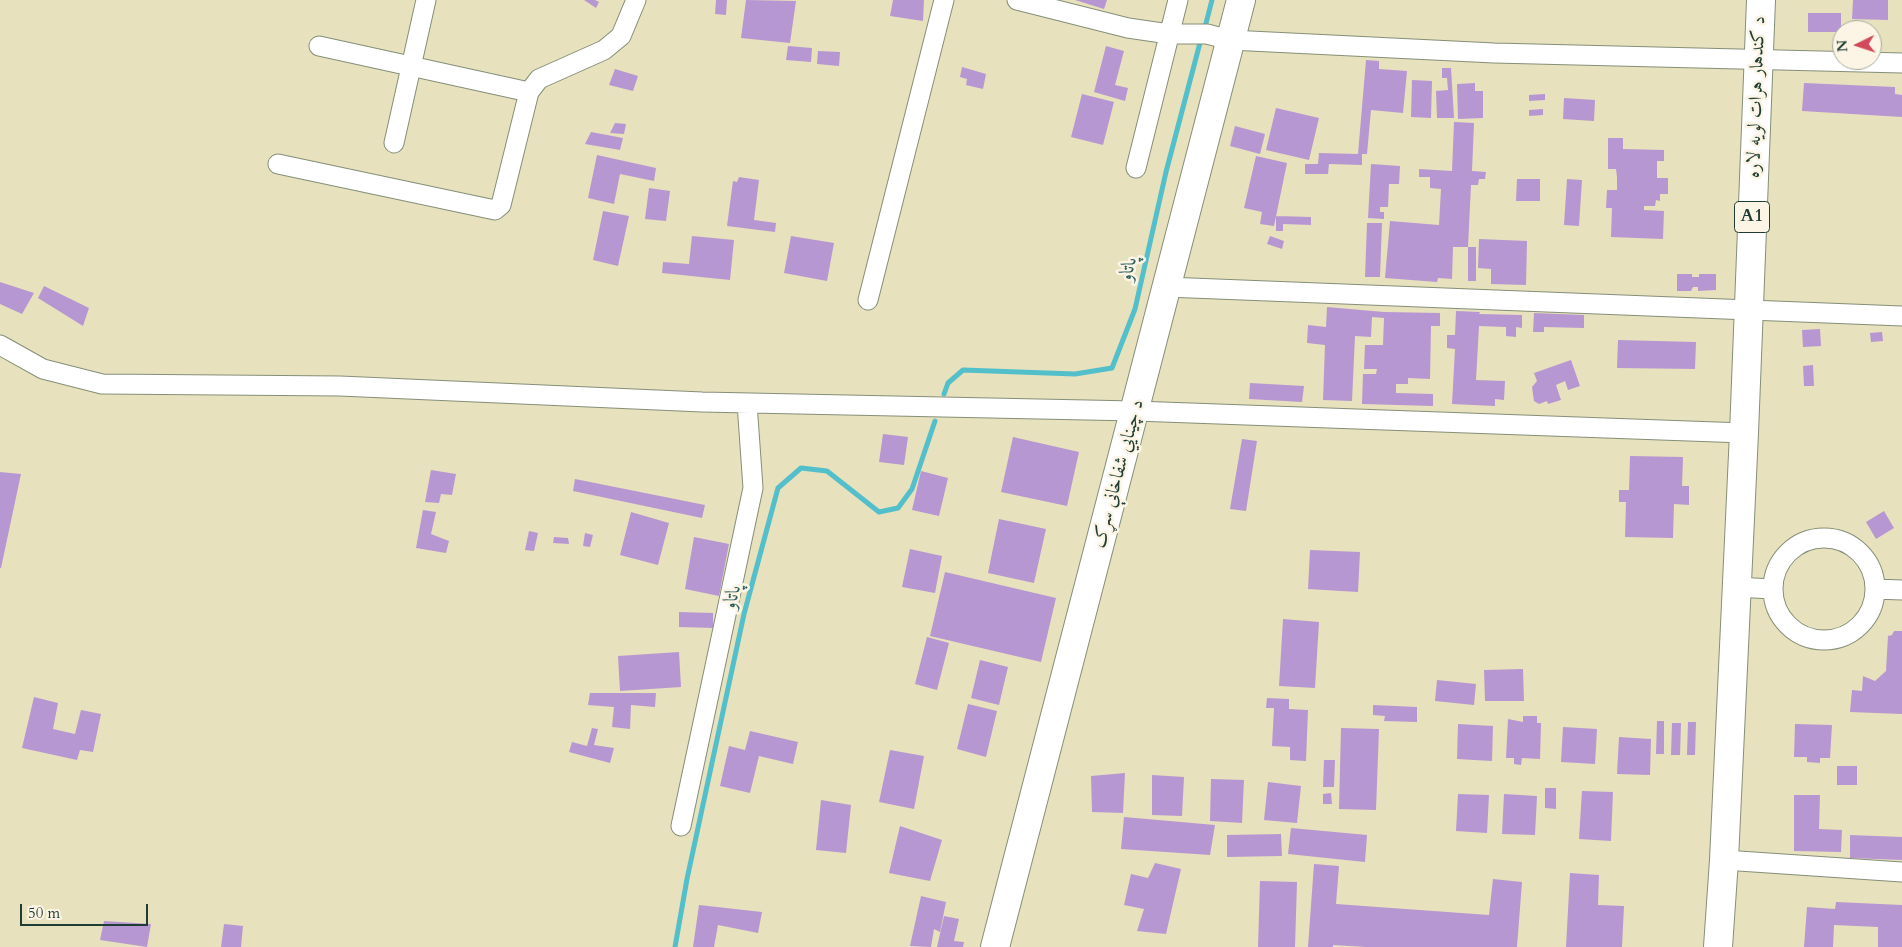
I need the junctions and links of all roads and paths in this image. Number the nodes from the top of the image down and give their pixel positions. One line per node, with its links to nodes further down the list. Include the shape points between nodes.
1 (426, 0): 13 (street)
2 (636, 0): 14 (street, via 621,36 604,50 539,79)
3 (944, 0): 19 (street)
4 (1016, 0): 8 (street, via 1128,28)
5 (1178, 0): 8 (street)
6 (1241, 0): 9 (main road, د چينايي شفاخانې سړک)
7 (1761, 0): 11 (main road, د کندهار هرات لویه لاره / A1)
8 (1178, 34): 9 (street); 17 (street)
9 (1219, 37): 11 (street, via 1494,53); 18 (main road, د چينايي شفاخانې سړک)
10 (319, 46): 13 (street)
11 (1759, 61): 12 (street); 20 (main road, د کندهار هرات لویه لاره / A1)
12 (1902, 63)
13 (412, 66): 14 (street); 15 (street)
14 (529, 92): 16 (street, via 501,205 495,210)
15 (394, 143)
16 (278, 164)
17 (1136, 168)
18 (1166, 287): 20 (street); 24 (main road, د چينايي شفاخانې سړک)
19 (868, 300)
20 (1748, 310): 21 (street); 25 (main road, د کندهار هرات لویه لاره / A1)
21 (1902, 316)
22 (0, 345): 23 (street, via 43,369 102,384 340,386)
23 (747, 403): 24 (street); 30 (street, via 753,488)
24 (1135, 411): 25 (street); 33 (main road, د چينايي شفاخانې سړک)
25 (1744, 433): 26 (main road, د کندهار هرات لویه لاره)
26 (1737, 587): 27 (street); 31 (main road, د کندهار هرات لویه لاره)
27 (1772, 589): 28 (street, via 1774,605 1782,619 1794,631 1824,641 1854,631 1866,619 1873,605); 28 (street, via 1775,571 1784,555 1798,544 1815,538 1832,538 1849,544 1863,555 1872,571)
28 (1875, 589): 29 (street)
29 (1902, 590)
30 (681, 826)
31 (1724, 860): 32 (street); 34 (main road, د کندهار هرات لویه لاره)
32 (1902, 872)
33 (995, 947)
34 (1718, 947)

